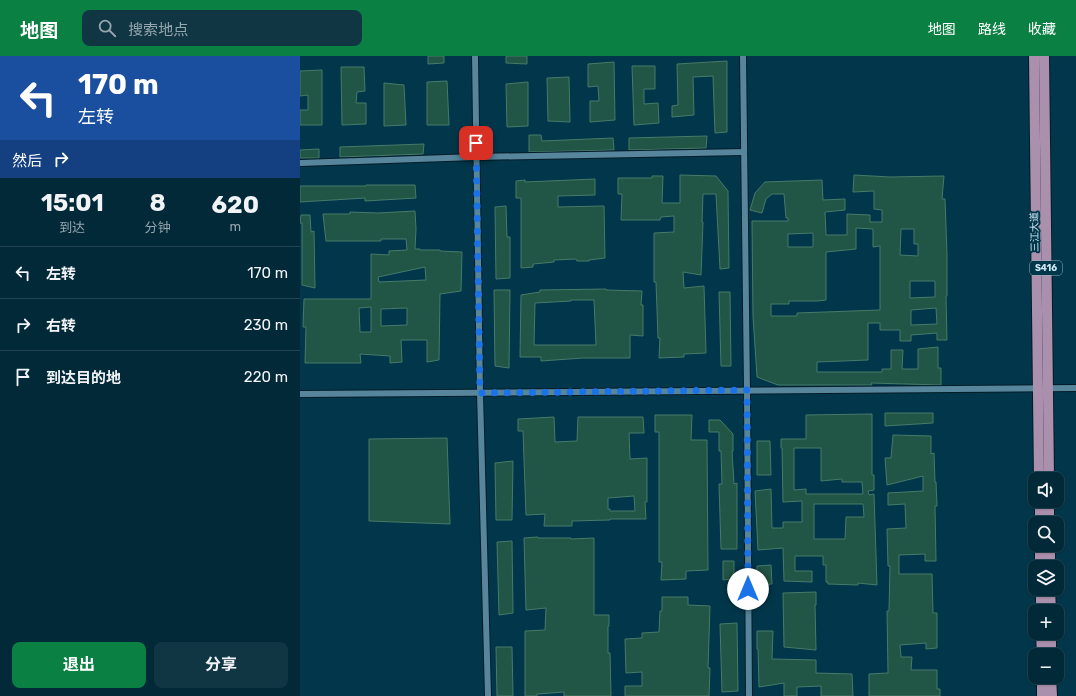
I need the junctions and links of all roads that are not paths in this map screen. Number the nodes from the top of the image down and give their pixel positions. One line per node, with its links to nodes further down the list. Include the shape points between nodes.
1 (475, 56): 6 (street)
2 (743, 56): 5 (street)
3 (1034, 56): 8 (main road, 三江大道 / S416)
4 (1044, 56): 8 (main road, 三江大道 / S416)
5 (744, 152): 6 (street); 10 (street)
6 (476, 157): 7 (street); 11 (street)
7 (300, 162)
8 (1043, 388): 9 (street); 10 (street); 13 (main road, 三江大道 / S416); 14 (main road, 三江大道 / S416)
9 (1076, 388)
10 (747, 390): 11 (street); 18 (street)
11 (480, 393): 12 (street); 17 (street)
12 (300, 394)
13 (1039, 472)
14 (1049, 472)
15 (1042, 684): 19 (main road)
16 (1051, 684): 20 (main road)
17 (488, 696)
18 (749, 696)
19 (1042, 696)
20 (1052, 696)

